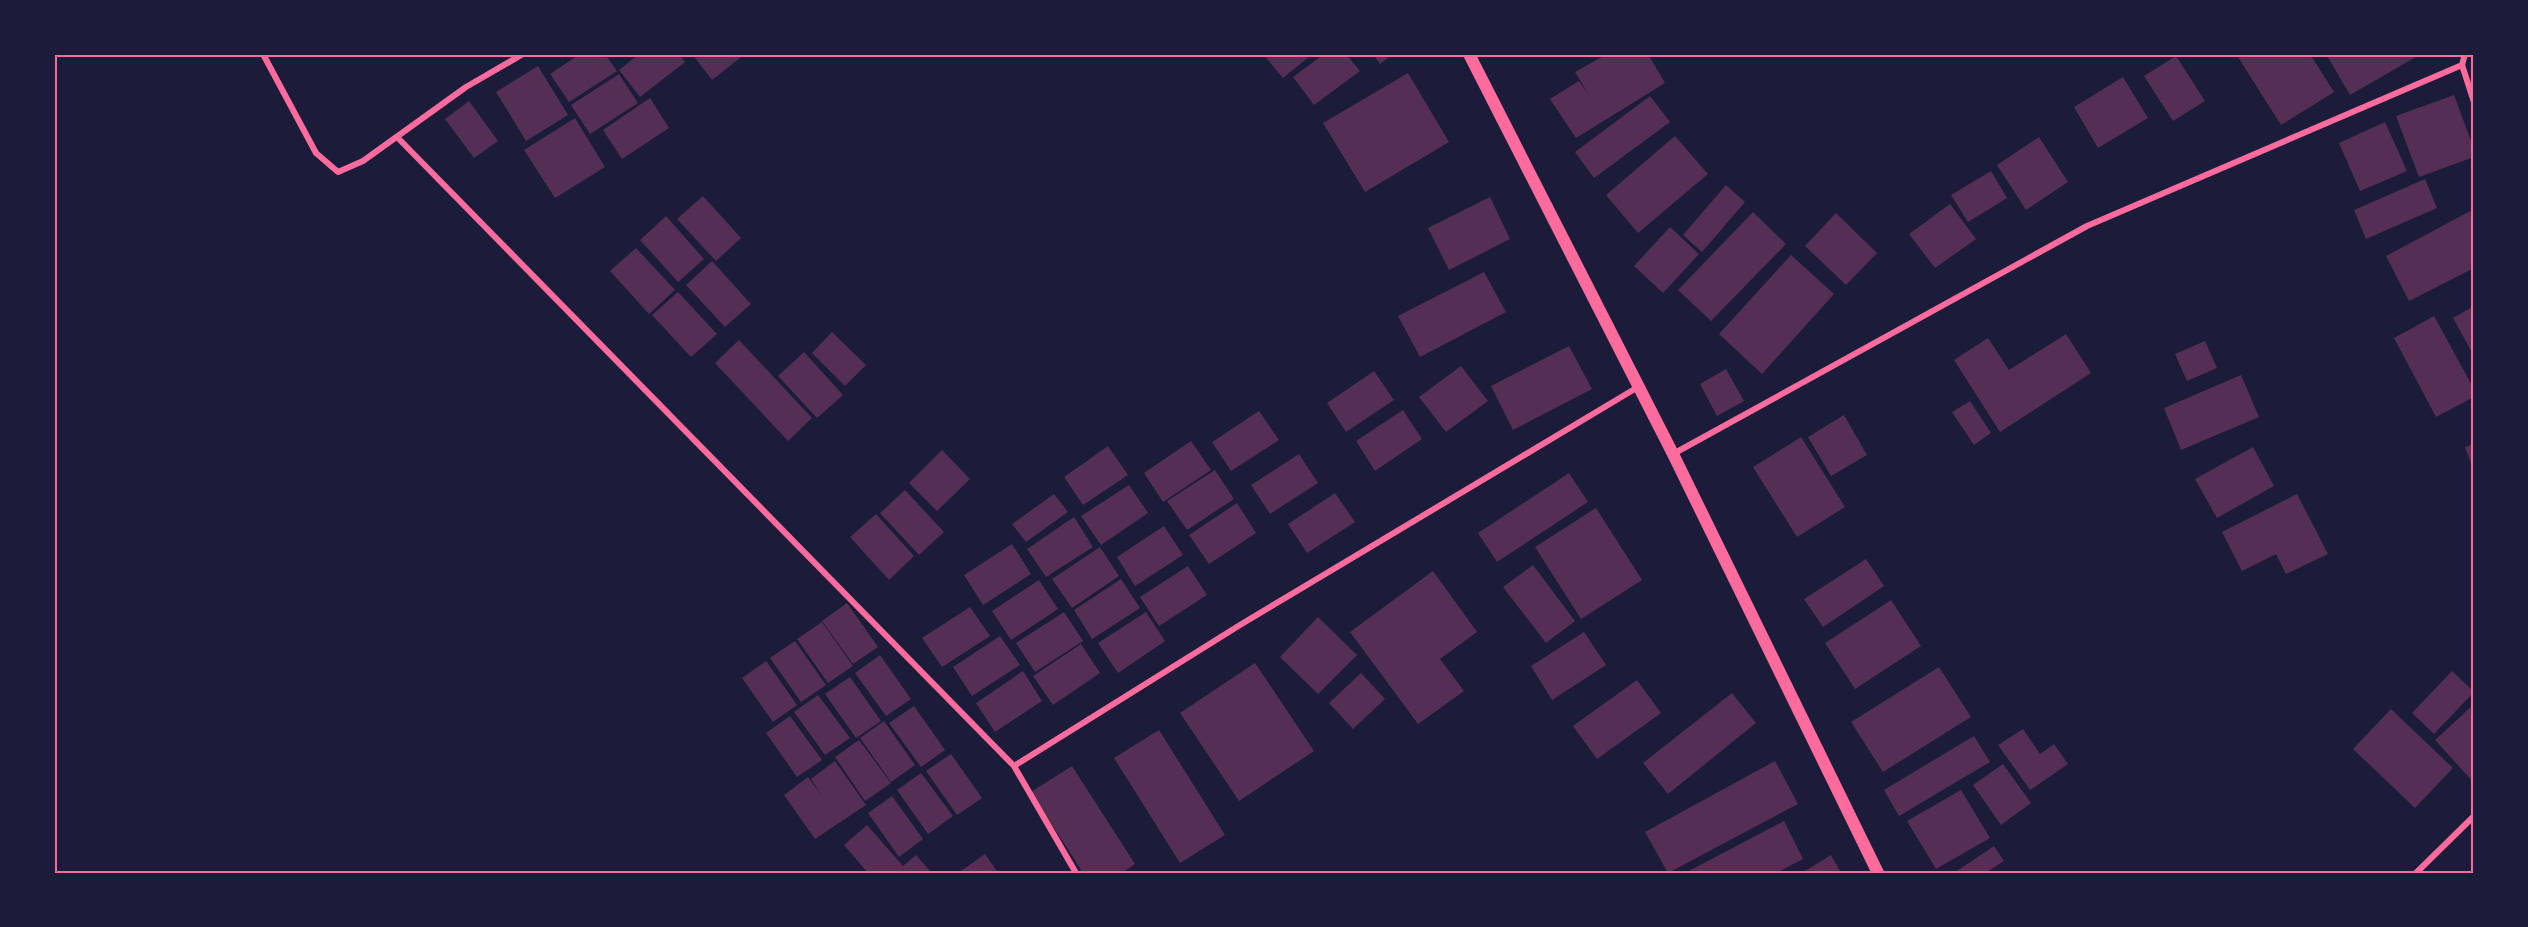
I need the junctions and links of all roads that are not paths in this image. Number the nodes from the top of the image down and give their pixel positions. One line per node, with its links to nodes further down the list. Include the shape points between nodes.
1 (263, 54): 7 (street, via 316,153 339,172)
2 (523, 54): 7 (street, via 466,87)
3 (1469, 54): 8 (main road)
4 (2465, 54): 5 (street)
5 (2462, 65): 6 (street); 9 (street, via 2087,226)
6 (2474, 102)
7 (397, 137): 10 (street)
8 (1638, 387): 9 (main road); 10 (street, via 1240,625)
9 (1673, 454): 13 (main road)
10 (1014, 766): 12 (street)
11 (2474, 816): 14 (street)
12 (1076, 873)
13 (1878, 873)
14 (2416, 873)

